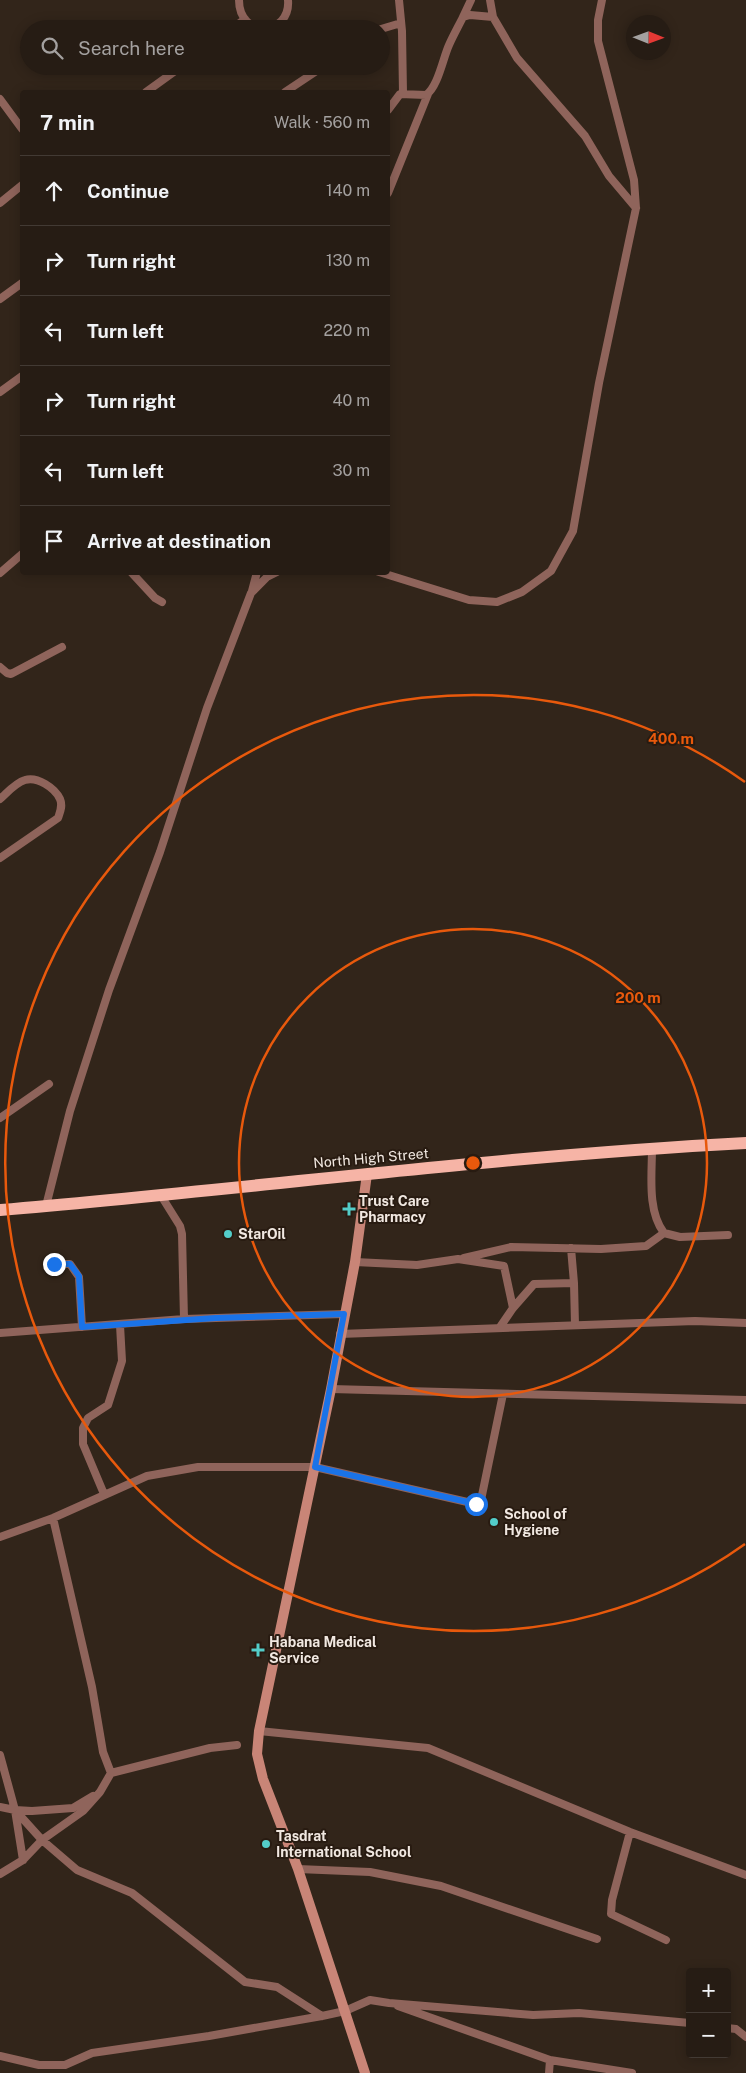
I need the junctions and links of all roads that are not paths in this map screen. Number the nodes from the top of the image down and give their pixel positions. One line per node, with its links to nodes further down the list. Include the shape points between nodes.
1 (239, 0): 9 (street)
2 (288, 0): 10 (street)
3 (399, 0): 11 (street)
4 (471, 0): 8 (street)
5 (490, 0): 7 (street)
6 (602, 0): 25 (street, via 598,41 634,180)
7 (493, 17): 8 (street, via 470,15); 25 (street, via 517,58 585,136 609,176)
8 (463, 18): 18 (street)
9 (245, 19)
10 (282, 20)
11 (401, 23): 12 (street); 17 (street)
12 (390, 26)
13 (170, 75): 15 (street)
14 (310, 75): 16 (street)
15 (149, 90)
16 (288, 90)
17 (403, 93): 18 (street); 20 (street)
18 (428, 94): 23 (street)
19 (0, 99): 21 (street)
20 (390, 108)
21 (20, 126)
22 (20, 187): 24 (street)
23 (390, 188)
24 (0, 203)
25 (636, 208): 35 (street, via 599,383 573,532 552,571 522,592 497,602 469,600)
26 (20, 284): 27 (street)
27 (0, 299)
28 (20, 377): 29 (street)
29 (0, 392)
30 (20, 556): 31 (street)
31 (0, 573)
32 (134, 575): 37 (street)
33 (256, 575): 36 (street)
34 (272, 575): 36 (street)
35 (389, 575)
36 (251, 593): 48 (street, via 207,708 160,852 109,990 70,1111)
37 (162, 602)
38 (62, 647): 39 (street, via 11,674)
39 (0, 667)
40 (0, 799): 41 (street, via 18,783 34,779 56,793 62,808 58,818)
41 (0, 858)
42 (49, 1084): 43 (street)
43 (0, 1118)
44 (746, 1143): 45 (highway, North High Street)
45 (652, 1148): 46 (highway, North High Street); 50 (street, via 653,1197)
46 (367, 1174): 47 (highway, North High Street); 54 (main road)
47 (160, 1194): 48 (highway, North High Street); 59 (street, via 182,1234)
48 (46, 1206): 49 (highway, North High Street)
49 (0, 1210)
50 (664, 1233): 51 (street, via 680,1237); 52 (street, via 646,1246)
51 (728, 1236)
52 (571, 1248): 53 (street, via 511,1247); 56 (street)
53 (458, 1259): 54 (street, via 417,1264); 57 (street, via 504,1266)
54 (355, 1262): 58 (main road)
55 (54, 1264): 63 (street, via 70,1264 79,1276)
56 (574, 1283): 57 (street, via 534,1284); 62 (street)
57 (513, 1308): 64 (street)
58 (344, 1314): 59 (street); 66 (main road)
59 (184, 1319): 61 (street)
60 (746, 1323): 62 (street, via 695,1321)
61 (120, 1325): 63 (street); 71 (street, via 122,1361 108,1405 88,1418 83,1428 83,1444)
62 (575, 1325): 64 (street)
63 (82, 1327): 65 (street)
64 (500, 1327): 66 (street)
65 (0, 1333)
66 (340, 1334): 67 (main road)
67 (331, 1389): 68 (street); 70 (main road)
68 (503, 1394): 69 (street); 70 (street, via 482,1500 476,1504)
69 (746, 1400)
70 (315, 1467): 71 (street, via 198,1467 147,1476); 74 (main road)
71 (104, 1494): 72 (street)
72 (53, 1518): 73 (street); 77 (street, via 92,1688 103,1752)
73 (0, 1537)
74 (259, 1731): 81 (street, via 428,1748); 84 (main road, via 258,1754 263,1779)
75 (237, 1744): 77 (street)
76 (0, 1755): 80 (street)
77 (111, 1773): 78 (street)
78 (100, 1792): 80 (street, via 73,1808); 82 (street, via 83,1811)
79 (0, 1807): 80 (street)
80 (15, 1810): 82 (street); 83 (street)
81 (630, 1832): 86 (street); 88 (street, via 611,1914)
82 (42, 1840): 83 (street); 91 (street, via 77,1870 132,1893 245,1982 278,1987)
83 (23, 1860): 85 (street)
84 (298, 1869): 87 (street, via 370,1872 441,1886); 90 (main road)
85 (0, 1874)
86 (746, 1875)
87 (597, 1939)
88 (666, 1940)
89 (389, 2003): 90 (street, via 370,2000); 92 (street, via 533,2014 579,2013); 96 (street)
90 (346, 2011): 91 (street); 97 (main road)
91 (322, 2016): 95 (street, via 92,2053 65,2065 39,2065)
92 (686, 2023)
93 (731, 2028): 94 (street)
94 (746, 2037)
95 (0, 2056)
96 (550, 2060): 98 (street); 99 (street)
97 (366, 2073)
98 (549, 2073)
99 (632, 2073)

